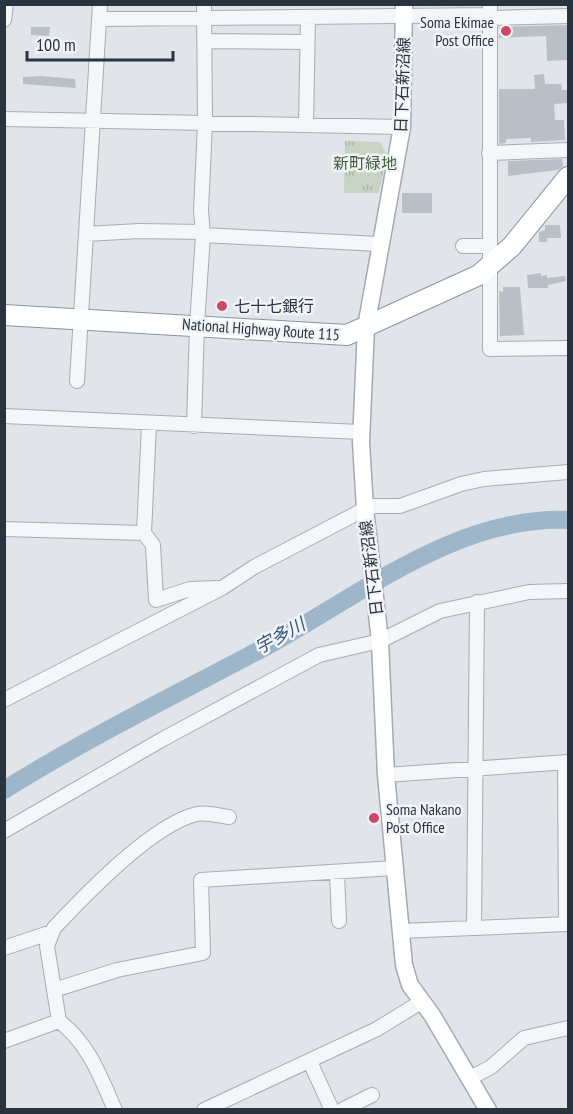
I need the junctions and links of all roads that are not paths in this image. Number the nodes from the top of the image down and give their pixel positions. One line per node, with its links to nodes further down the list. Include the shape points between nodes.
1 (6, 4): 8 (street)
2 (100, 4): 9 (street)
3 (204, 11): 7 (street); 9 (street); 10 (street)
4 (404, 11): 5 (street); 7 (street); 16 (main road, 日下石新沼線)
5 (490, 13): 6 (street); 18 (street)
6 (568, 16)
7 (308, 18): 11 (street)
8 (4, 20)
9 (99, 20): 13 (street)
10 (205, 41): 11 (street); 14 (street)
11 (307, 42): 15 (street)
12 (4, 119): 13 (street)
13 (93, 121): 14 (street); 20 (street)
14 (205, 124): 15 (street); 21 (street)
15 (306, 125): 16 (street)
16 (402, 127): 22 (main road, 日下石新沼線)
17 (568, 150): 18 (street)
18 (489, 153): 24 (street)
19 (568, 177): 25 (highway, National Highway Route 115, via 512,246)
20 (86, 234): 21 (street); 27 (street)
21 (203, 234): 22 (street); 28 (street)
22 (379, 244): 29 (main road, 日下石新沼線)
23 (463, 246): 24 (street)
24 (490, 246): 25 (street)
25 (489, 266): 29 (highway, National Highway Route 115, via 479,275); 30 (street, via 490,349)
26 (4, 315): 27 (highway, National Highway Route 115)
27 (81, 319): 28 (highway, National Highway Route 115); 31 (street)
28 (197, 325): 29 (highway, National Highway Route 115, via 347,335); 34 (street)
29 (366, 327): 35 (main road, 日下石新沼線)
30 (568, 348)
31 (77, 381)
32 (4, 416): 33 (street)
33 (149, 424): 34 (street); 39 (street)
34 (194, 426): 35 (street)
35 (361, 432): 37 (main road, 日下石新沼線)
36 (568, 472): 37 (street, via 484,479 400,506 374,506)
37 (365, 512): 40 (street, via 254,567); 43 (main road, 日下石新沼線)
38 (4, 529): 39 (street)
39 (144, 533): 40 (street, via 153,545 156,600 190,589)
40 (222, 588): 44 (street)
41 (568, 591): 42 (street, via 529,592)
42 (477, 602): 43 (street); 46 (street)
43 (379, 634): 47 (main road, 日下石新沼線); 49 (street, via 319,655)
44 (4, 700)
45 (567, 762): 46 (street); 53 (street)
46 (475, 766): 47 (street); 54 (street)
47 (387, 775): 50 (main road, 日下石新沼線)
48 (229, 817): 56 (street, via 200,813 181,818 152,837)
49 (4, 831)
50 (394, 868): 51 (street); 55 (main road, 日下石新沼線)
51 (337, 873): 52 (street); 58 (street, via 201,880 203,953 117,970)
52 (339, 921)
53 (567, 924): 54 (street)
54 (474, 928): 55 (street)
55 (400, 931): 59 (main road, 日下石新沼線, via 410,985)
56 (52, 932): 57 (street); 58 (street, via 47,946)
57 (4, 948)
58 (54, 990): 60 (street)
59 (421, 1002): 63 (street); 64 (main road, 日下石新沼線)
60 (59, 1021): 62 (street); 66 (street, via 77,1034 89,1052)
61 (568, 1028): 64 (street, via 524,1038 491,1067)
62 (4, 1041)
63 (310, 1062): 67 (street); 68 (street)
64 (470, 1078): 70 (main road, 日下石新沼線)
65 (372, 1095): 69 (street)
66 (115, 1110)
67 (204, 1110)
68 (332, 1110)
69 (342, 1110)
70 (488, 1110)

